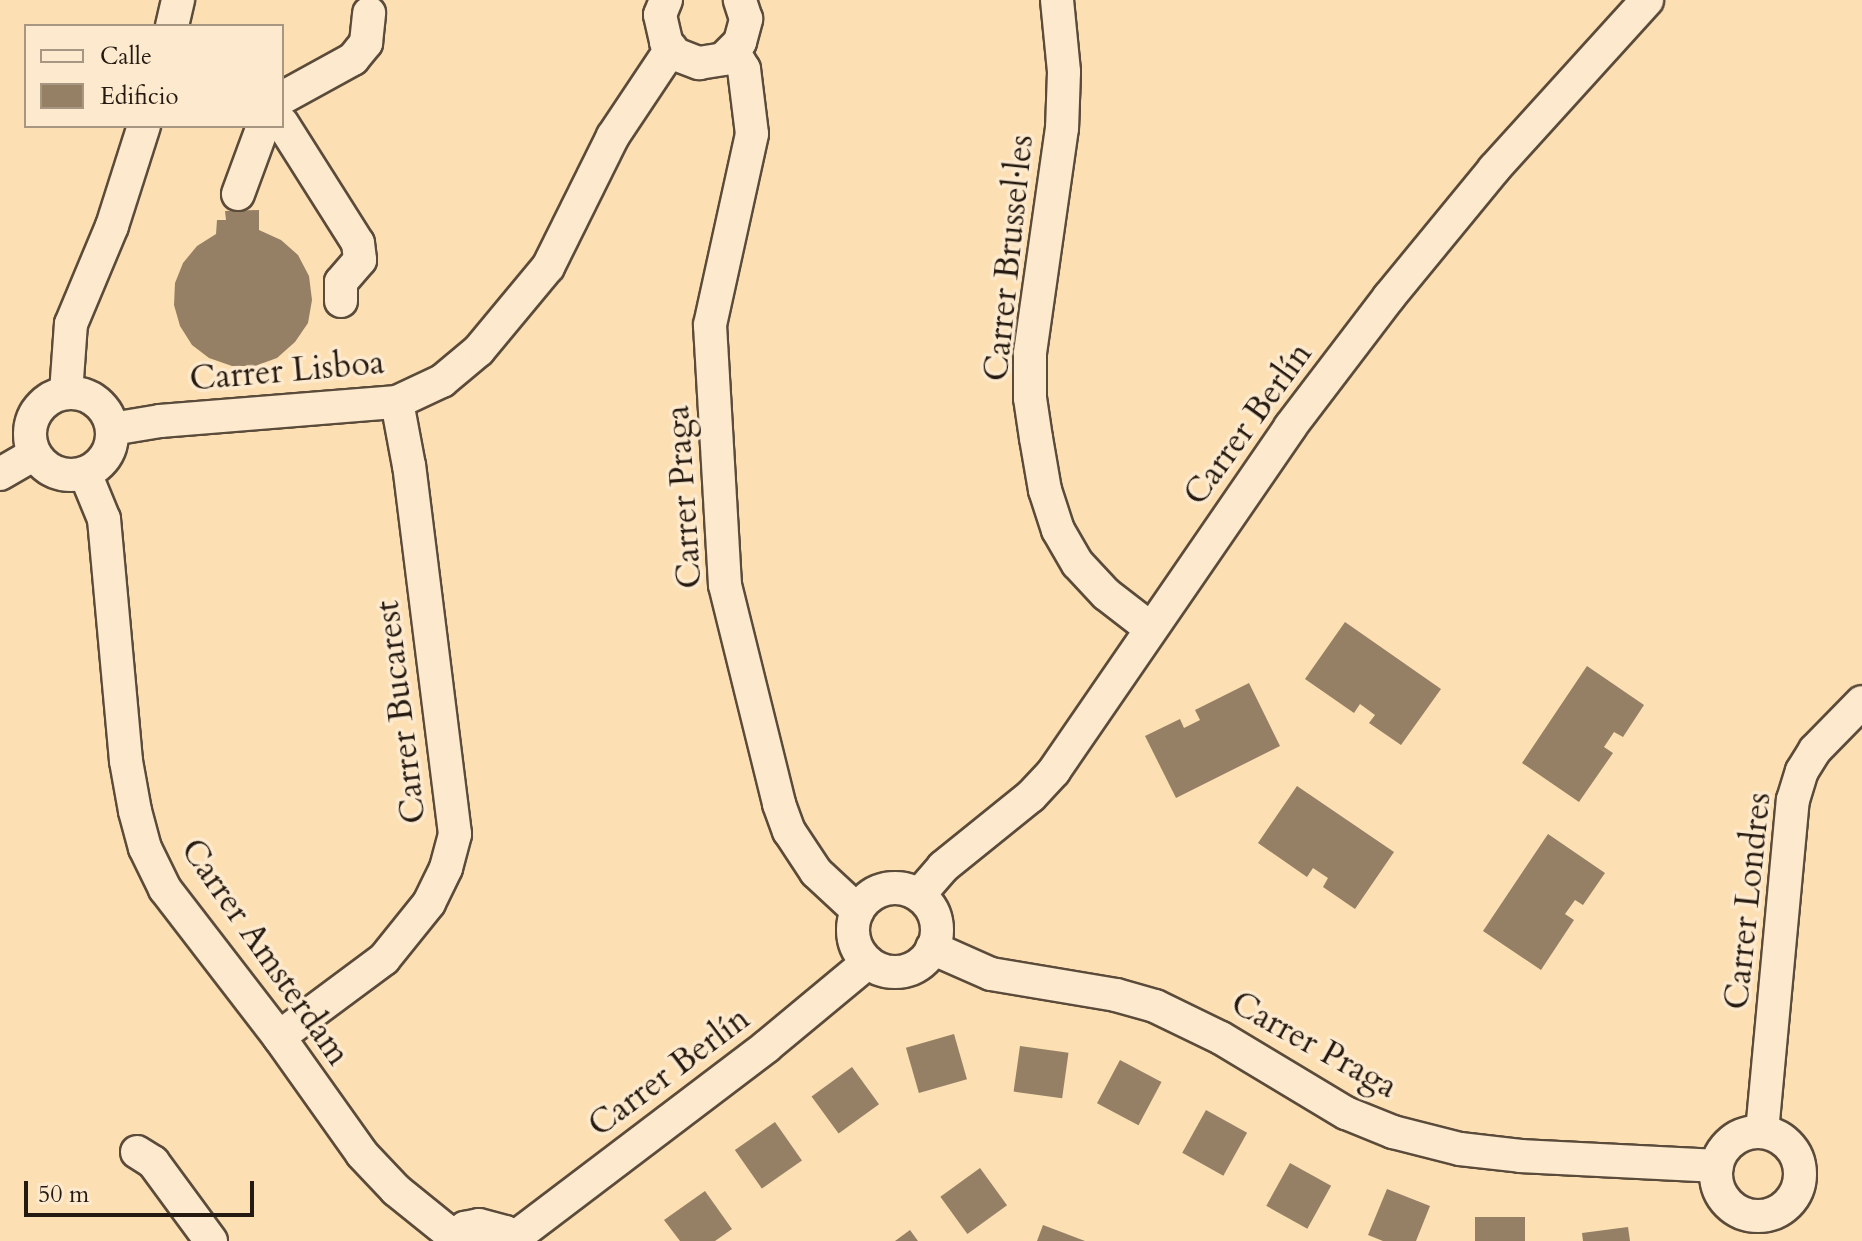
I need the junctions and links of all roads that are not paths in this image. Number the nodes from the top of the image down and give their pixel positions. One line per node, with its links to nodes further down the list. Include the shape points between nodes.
1 (178, 0): 7 (street)
2 (666, 0): 8 (street, via 661,29)
3 (740, 0): 9 (street, via 746,19)
4 (1057, 0): 22 (street, Carrer Brussel·les, via 1064,72 1062,128 1030,354 1030,398 1054,517 1078,564)
5 (1647, 0): 22 (street, Carrer Berlín, via 1389,297 1290,427)
6 (369, 13): 10 (street, via 366,43 353,59)
7 (172, 24)
8 (671, 49): 9 (street, via 699,63 723,59); 17 (street, Carrer Lisboa, via 613,136 548,267 516,310 442,381)
9 (733, 51): 25 (street, Carrer Praga, via 744,69 752,134 710,325 725,585 789,831 816,872)
10 (284, 97)
11 (284, 126): 15 (street, via 358,243 360,260 341,282)
12 (143, 128): 16 (street, via 112,226 71,324)
13 (262, 128): 14 (street)
14 (238, 194)
15 (341, 301)
16 (66, 393): 18 (street, via 90,397); 19 (street, via 50,398 33,417 29,431)
17 (397, 402): 18 (street, Carrer Lisboa); 28 (street, Carrer Bucarest, via 455,834 429,903 384,959)
18 (112, 429): 20 (street, via 106,456)
19 (34, 454): 20 (street, via 57,474); 21 (street)
20 (85, 473): 28 (street, Carrer Amsterdam, via 104,519 126,761 145,848 165,889)
21 (0, 474)
22 (1150, 628): 24 (street, Carrer Berlín, via 1054,771 943,867)
23 (1862, 702): 29 (street, Carrer Londres, via 1815,750 1793,800)
24 (919, 895): 25 (street, via 893,888 880,891); 26 (street, via 935,916)
25 (858, 911): 27 (street, via 853,933)
26 (932, 948): 27 (street, via 916,966 902,971); 31 (street, Carrer Praga, via 991,974 1155,1006 1208,1030 1325,1102 1393,1132 1460,1149 1521,1156)
27 (868, 962): 34 (street, Carrer Berlín)
28 (279, 1037): 33 (street, Carrer Amsterdam, via 385,1179)
29 (1762, 1132): 31 (street, via 1733,1140); 32 (street, via 1785,1140 1794,1151 1801,1178 1797,1191 1778,1211)
30 (137, 1152): 35 (street, via 153,1162)
31 (1717, 1166): 32 (street, via 1719,1190)
32 (1744, 1228)
33 (452, 1238): 34 (street, via 479,1225 493,1226)
34 (514, 1240)
35 (211, 1241)

